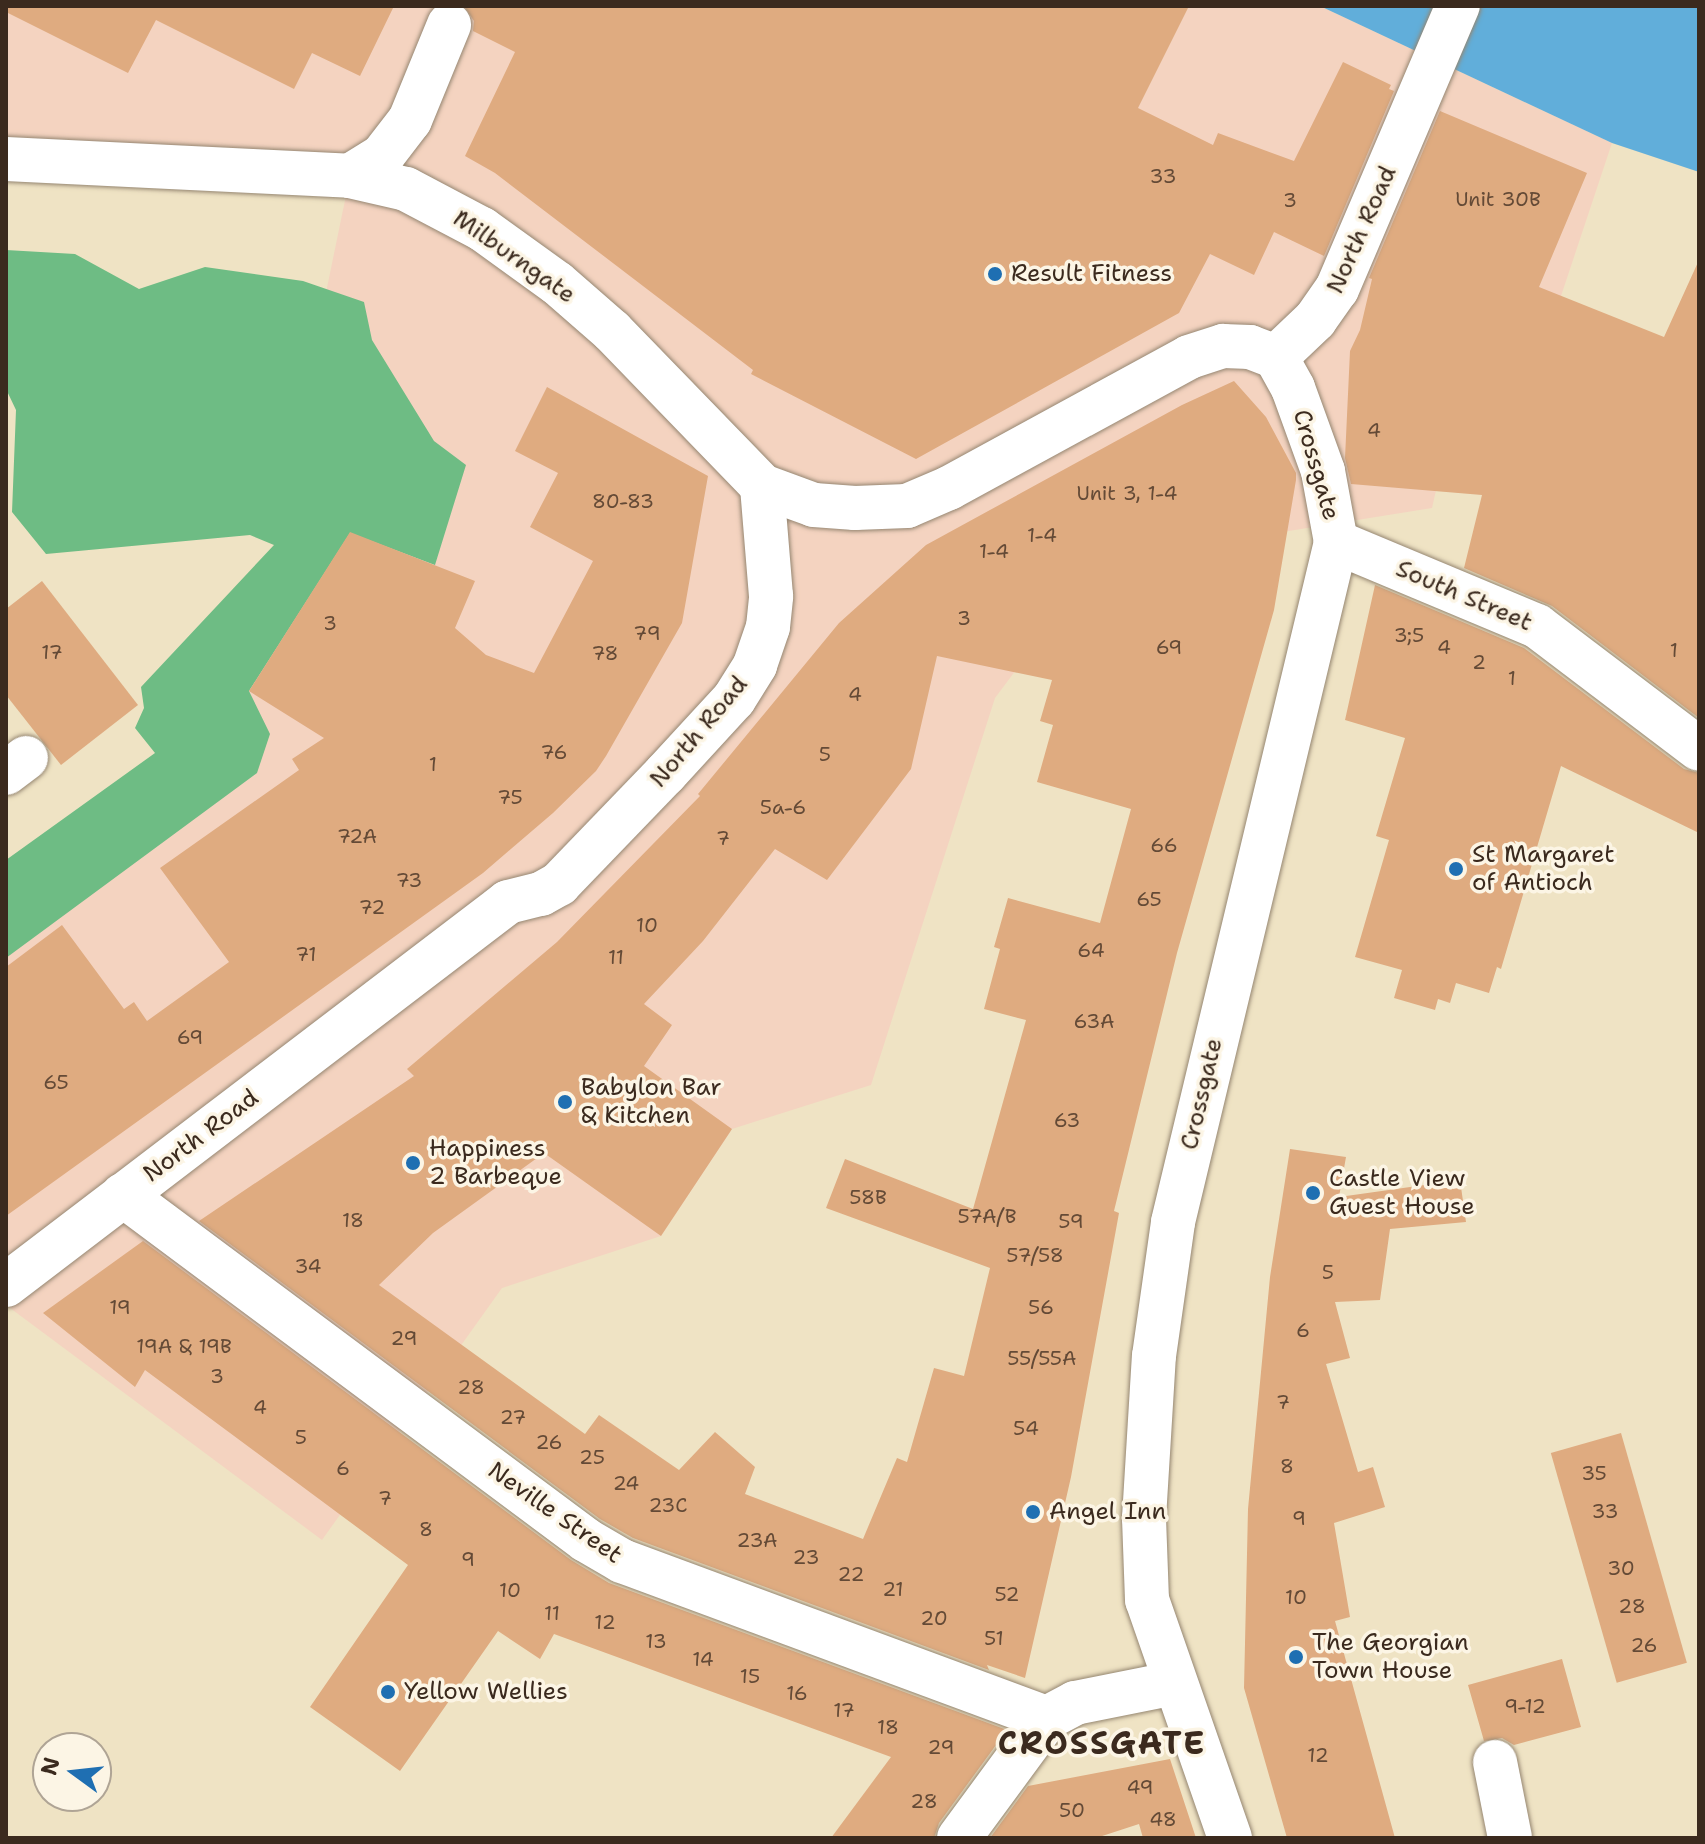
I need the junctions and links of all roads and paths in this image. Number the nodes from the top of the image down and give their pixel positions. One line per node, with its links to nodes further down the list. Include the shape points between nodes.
1 (1458, 6): 5 (street, North Road, via 1337,289 1315,320)
2 (449, 25): 4 (street, via 410,120 383,155)
3 (6, 159): 4 (street, Milburngate)
4 (350, 176): 6 (street, Milburngate, via 406,189 449,210 557,283 612,331)
5 (1276, 357): 6 (street, via 1250,347 1223,346 1189,357 907,506 814,505); 7 (street, Crossgate, via 1323,471)
6 (762, 486): 9 (street, North Road, via 771,596 768,627 755,665 734,699 559,884 508,902)
7 (1336, 542): 8 (street, South Street, via 1537,626); 11 (street, Crossgate, via 1193,1127 1156,1341 1144,1518 1147,1600)
8 (1699, 749)
9 (123, 1195): 10 (street, North Road); 12 (street, Neville Street, via 622,1561)
10 (6, 1285)
11 (1175, 1683): 12 (street, via 1075,1703); 15 (street, Crossgate)
12 (1047, 1718): 14 (street)
13 (1495, 1762): 16 (street)
14 (959, 1838)
15 (1230, 1838)
16 (1510, 1838)

